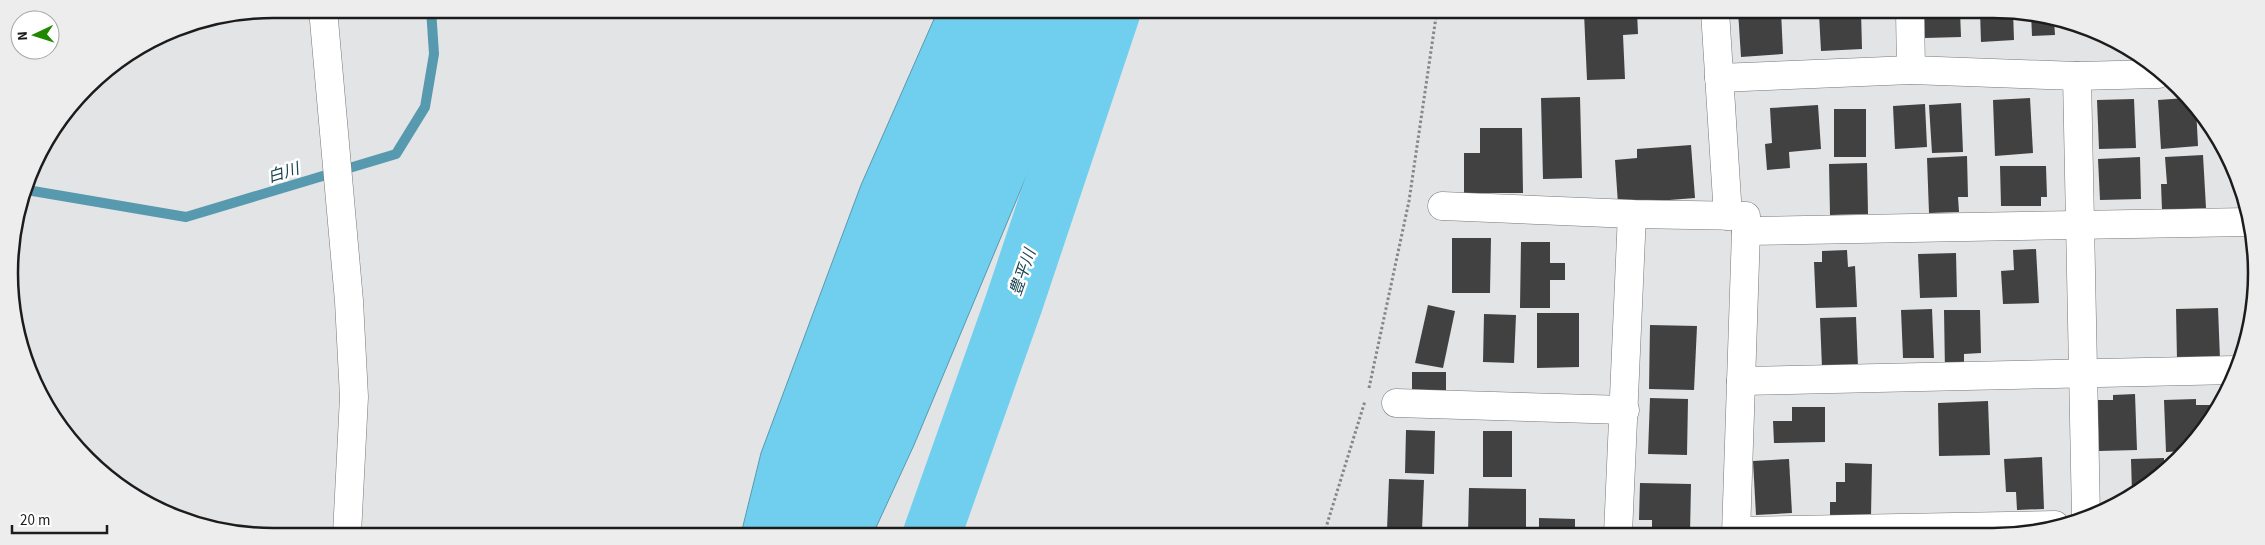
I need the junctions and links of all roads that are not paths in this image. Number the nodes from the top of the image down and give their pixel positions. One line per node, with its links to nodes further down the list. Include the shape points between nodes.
1 (324, 18): 20 (street, via 349,300 354,398)
2 (1715, 18): 7 (street)
3 (1910, 18): 4 (street)
4 (1911, 70): 6 (street); 7 (street)
5 (2152, 73): 6 (street)
6 (2077, 76): 12 (street)
7 (1719, 78): 11 (street)
8 (1442, 206): 9 (street)
9 (1632, 214): 11 (street); 17 (street)
10 (2243, 222): 12 (street)
11 (1737, 223): 12 (street); 15 (street)
12 (2080, 226): 14 (street)
13 (2228, 370): 14 (street)
14 (2084, 373): 15 (street); 18 (street)
15 (1741, 381): 22 (street)
16 (1396, 403): 17 (street)
17 (1625, 410): 21 (street)
18 (2086, 510)
19 (2018, 526): 23 (street)
20 (347, 528)
21 (1618, 528)
22 (1736, 528)
23 (1935, 528)

